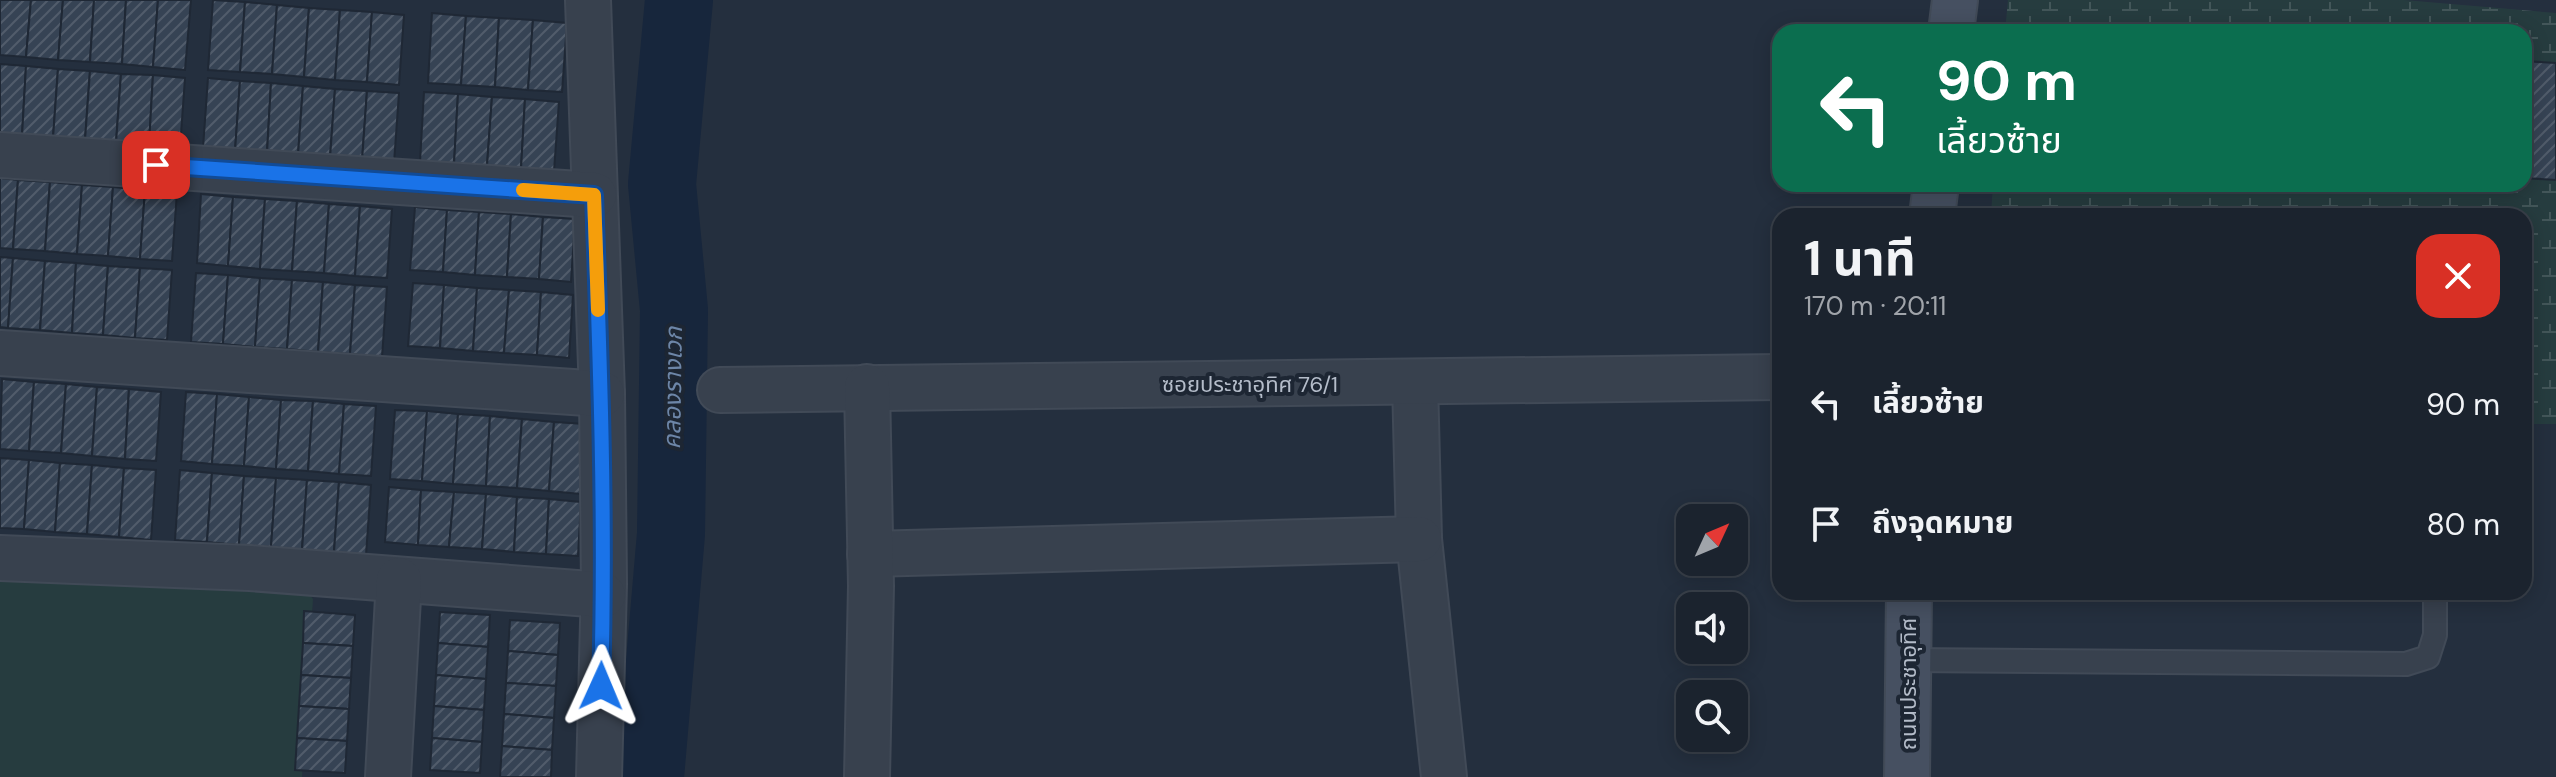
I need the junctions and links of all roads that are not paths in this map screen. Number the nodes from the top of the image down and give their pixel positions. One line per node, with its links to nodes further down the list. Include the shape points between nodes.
1 (588, 0): 5 (street)
2 (1955, 0): 3 (main road)
3 (1952, 24)
4 (0, 155): 5 (street)
5 (594, 195): 11 (street)
6 (0, 353): 11 (street)
7 (1772, 377): 8 (street, ซอยประชาอุทิศ 76/1)
8 (1415, 382): 9 (street, ซอยประชาอุทิศ 76/1); 12 (street)
9 (867, 387): 10 (street, ซอยประชาอุทิศ 76/1); 13 (street)
10 (720, 390)
11 (602, 394): 16 (street)
12 (1419, 539): 13 (street); 23 (street)
13 (870, 554): 22 (street)
14 (0, 558): 15 (street)
15 (399, 580): 16 (street); 20 (street)
16 (603, 595): 21 (street)
17 (1909, 600): 19 (main road, ถนนประชาอุทิศ)
18 (2435, 600): 19 (lane, via 2435,635 2428,657 2406,664)
19 (1907, 660): 24 (main road, ถนนประชาอุทิศ)
20 (388, 777)
21 (599, 777)
22 (867, 777)
23 (1444, 777)
24 (1907, 777)

